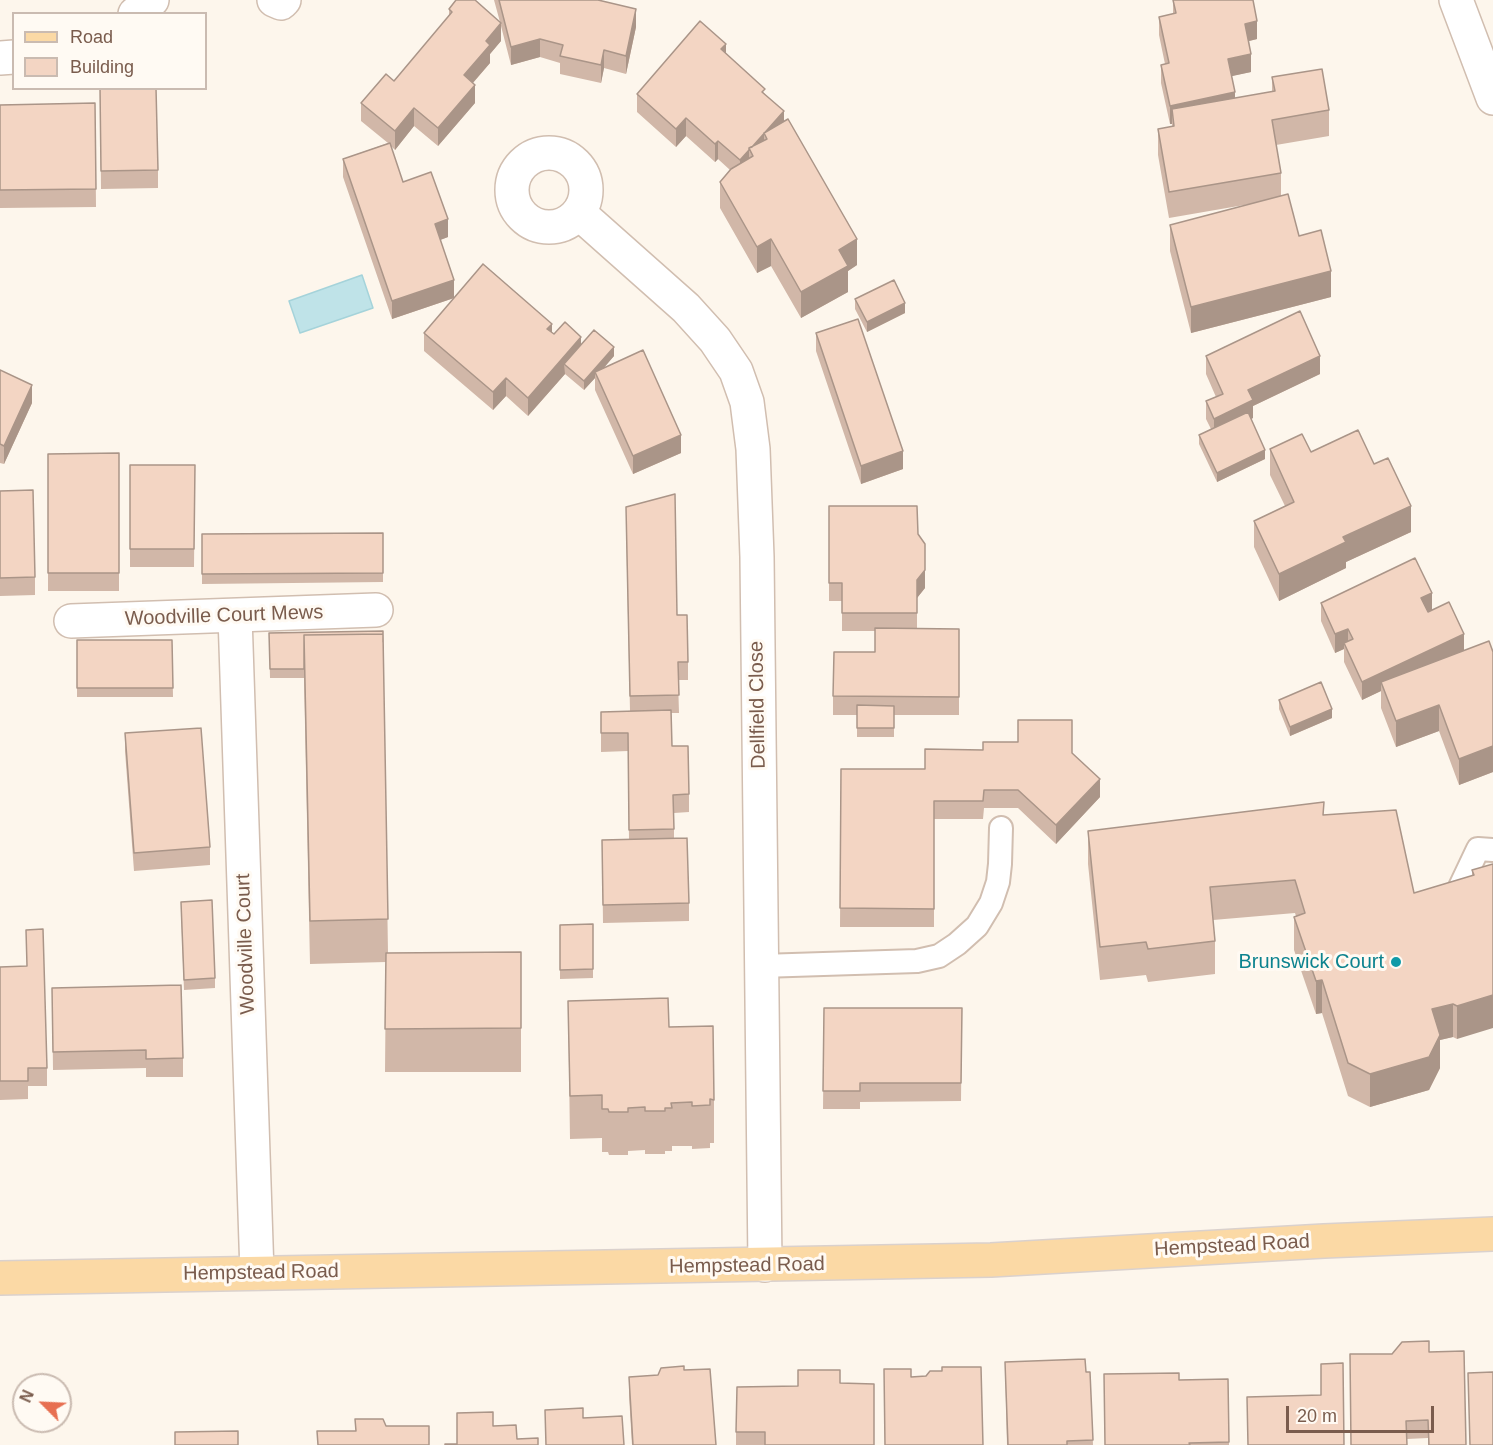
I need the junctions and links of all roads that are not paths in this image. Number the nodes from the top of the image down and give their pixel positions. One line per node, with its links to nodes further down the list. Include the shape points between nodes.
1 (152, 0): 5 (street)
2 (274, 0): 3 (street)
3 (284, 0)
4 (1456, 0): 6 (street)
5 (137, 12)
6 (1493, 98)
7 (579, 213): 14 (street, Dellfield Close, via 686,308 715,340 736,371 747,402 757,557)
8 (376, 610): 9 (street, Woodville Court Mews)
9 (235, 616): 10 (street, Woodville Court Mews); 17 (street, Woodville Court)
10 (71, 621)
11 (1001, 828): 14 (lane, via 998,882 991,903 977,926 939,956 917,961)
12 (1493, 850): 13 (lane, via 1478,849 1460,889)
13 (1460, 905)
14 (761, 966): 16 (street, Dellfield Close)
15 (1493, 1234): 16 (main road, Hempstead Road, via 991,1260)
16 (765, 1265): 17 (main road, Hempstead Road)
17 (257, 1273): 18 (main road, Hempstead Road)
18 (0, 1278)

